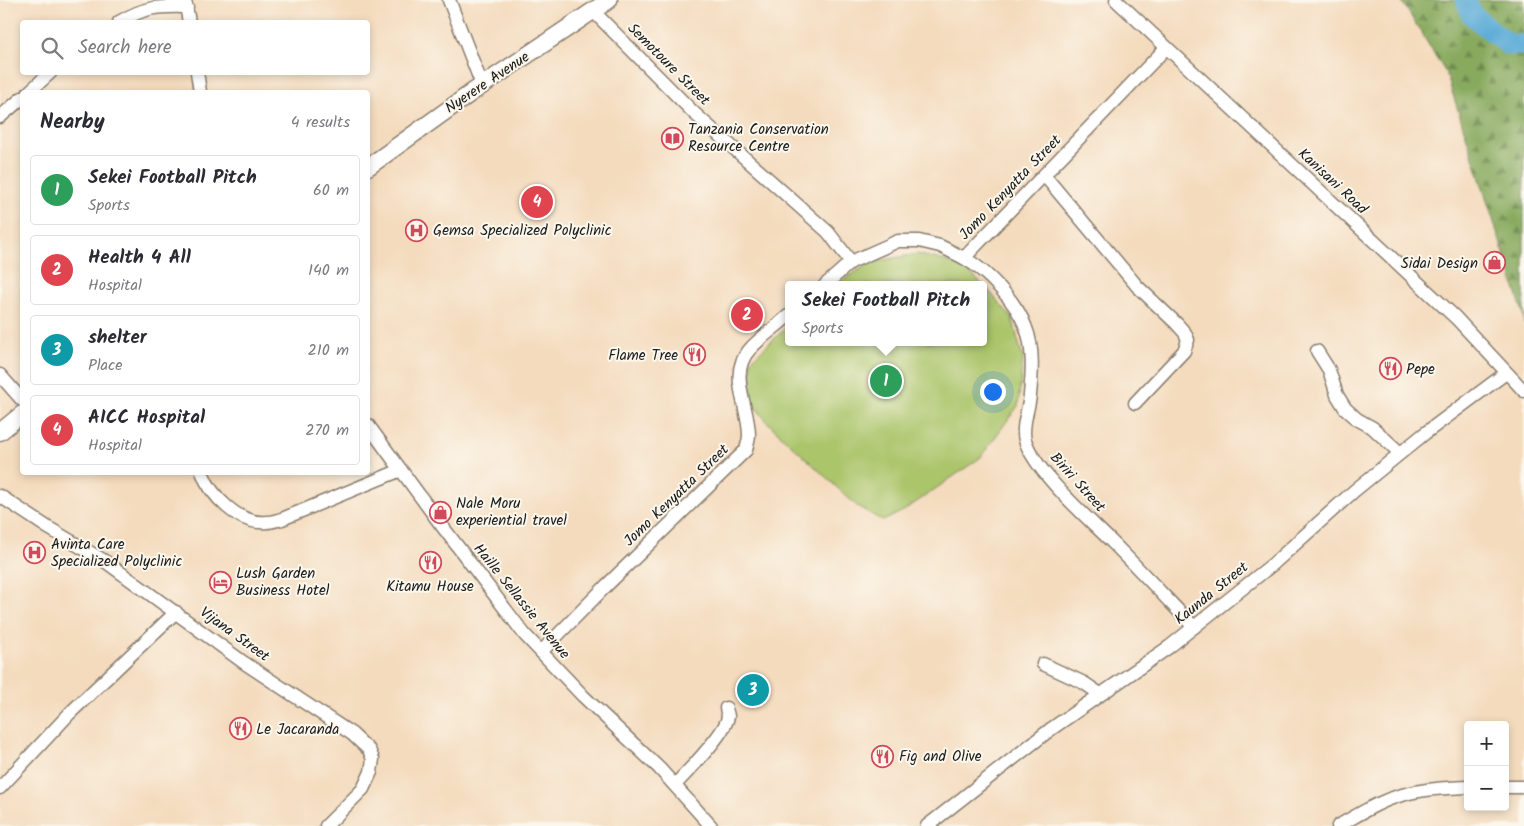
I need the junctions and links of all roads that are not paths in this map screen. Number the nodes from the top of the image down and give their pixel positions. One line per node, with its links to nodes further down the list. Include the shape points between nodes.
1 (449, 0): 11 (street)
2 (608, 0): 5 (main road, Nyerere Avenue)
3 (1116, 0): 8 (street, Kanisani Road)
4 (186, 4): 6 (street, via 139,11); 7 (street)
5 (594, 11): 11 (main road, Nyerere Avenue); 19 (street, Semotoure Street, via 694,113 828,232)
6 (123, 20)
7 (190, 20)
8 (1166, 48): 17 (street, Jomo Kenyatta Street); 23 (street, Kanisani Road, via 1456,318)
9 (48, 75): 12 (street)
10 (197, 75): 13 (street)
11 (482, 85): 16 (main road, Nyerere Avenue)
12 (31, 90)
13 (200, 90)
14 (20, 100): 15 (street)
15 (0, 117)
16 (370, 166)
17 (1044, 175): 18 (street, Jomo Kenyatta Street); 27 (street, via 1137,286 1177,324 1188,340 1184,351)
18 (964, 258): 19 (street, Jomo Kenyatta Street, via 940,246 898,241); 36 (street, Biriri Street, via 979,266 991,279 1015,307 1026,328 1032,376 1025,439 1037,462)
19 (851, 262): 20 (street, Jomo Kenyatta Street)
20 (830, 281)
21 (785, 319): 37 (street, Jomo Kenyatta Street, via 750,350 742,362 738,379 748,418 750,436 746,450)
22 (1317, 351): 31 (street, via 1329,370 1344,408 1373,428)
23 (1506, 373): 25 (street, Kanisani Road); 31 (street, Kaunda Street)
24 (0, 375): 26 (street)
25 (1524, 391)
26 (20, 398)
27 (1135, 403)
28 (20, 416): 30 (main road)
29 (370, 427): 32 (street, Haille Sellassie Avenue)
30 (0, 432)
31 (1400, 453): 36 (street, Kaunda Street, via 1274,564)
32 (401, 470): 33 (street, via 266,523 250,520 232,510 215,494); 37 (street, Haille Sellassie Avenue)
33 (203, 475)
34 (0, 496): 35 (street, Vijana Street, via 106,562)
35 (176, 612): 45 (street, via 70,714); 46 (street, Vijana Street, via 243,662 352,734 369,750 373,758 371,772 363,790)
36 (1194, 627): 39 (street, Kaunda Street)
37 (541, 652): 41 (street, Haille Sellassie Avenue)
38 (1043, 664): 39 (street)
39 (1100, 694): 48 (street, Kaunda Street, via 1004,764)
40 (726, 708): 41 (street, via 728,715 721,731)
41 (675, 785): 47 (street, Haille Sellassie Avenue)
42 (1464, 787): 49 (street, via 1402,795)
43 (1509, 787): 44 (street)
44 (1524, 787)
45 (0, 788)
46 (326, 826)
47 (711, 826)
48 (927, 826)
49 (1338, 826)

